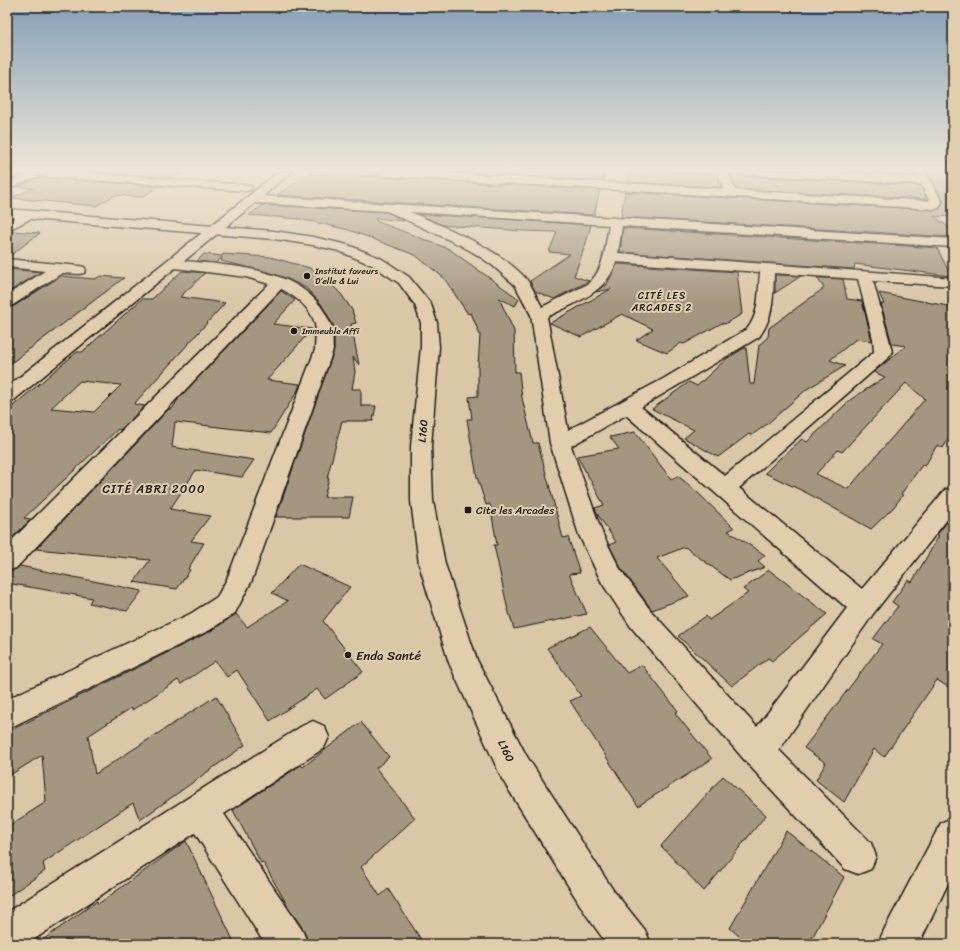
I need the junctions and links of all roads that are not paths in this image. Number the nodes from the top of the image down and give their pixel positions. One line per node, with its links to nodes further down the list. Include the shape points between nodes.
1 (28, 215): 7 (street)
2 (32, 215): 8 (street, L160)
3 (234, 215): 8 (street)
4 (406, 215): 20 (street, via 465,242 497,262 521,283)
5 (502, 215): 6 (street)
6 (616, 222): 9 (street); 10 (street)
7 (7, 227)
8 (215, 231): 12 (street); 36 (street, L160, via 274,235 343,248 377,262 404,280 423,304 429,323 430,347 421,446 422,501 432,564 463,663 514,767 600,903)
9 (953, 243)
10 (610, 258): 15 (street); 20 (street, via 598,284)
11 (7, 263): 13 (street)
12 (173, 264): 17 (street, via 253,274); 21 (street)
13 (59, 268): 14 (street); 19 (street)
14 (79, 270)
15 (767, 270): 16 (street); 22 (street, via 762,319 753,333)
16 (864, 276): 18 (street); 24 (street, via 881,339 880,357)
17 (279, 282): 26 (street); 28 (street, via 305,297 317,308 323,321 324,350 240,580 231,598 219,611 200,622)
18 (953, 282)
19 (7, 302)
20 (539, 315): 23 (street)
21 (7, 396)
22 (628, 406): 23 (street); 24 (street)
23 (560, 443): 30 (street, via 591,535 621,592 641,620)
24 (725, 488): 27 (street)
25 (953, 496): 27 (street)
26 (7, 561)
27 (864, 606): 30 (street)
28 (7, 714)
29 (313, 737): 31 (street)
30 (758, 752): 33 (street)
31 (201, 810): 34 (street); 35 (street)
32 (953, 835): 37 (street)
33 (858, 856)
34 (7, 934)
35 (288, 944)
36 (631, 944)
37 (898, 944)

